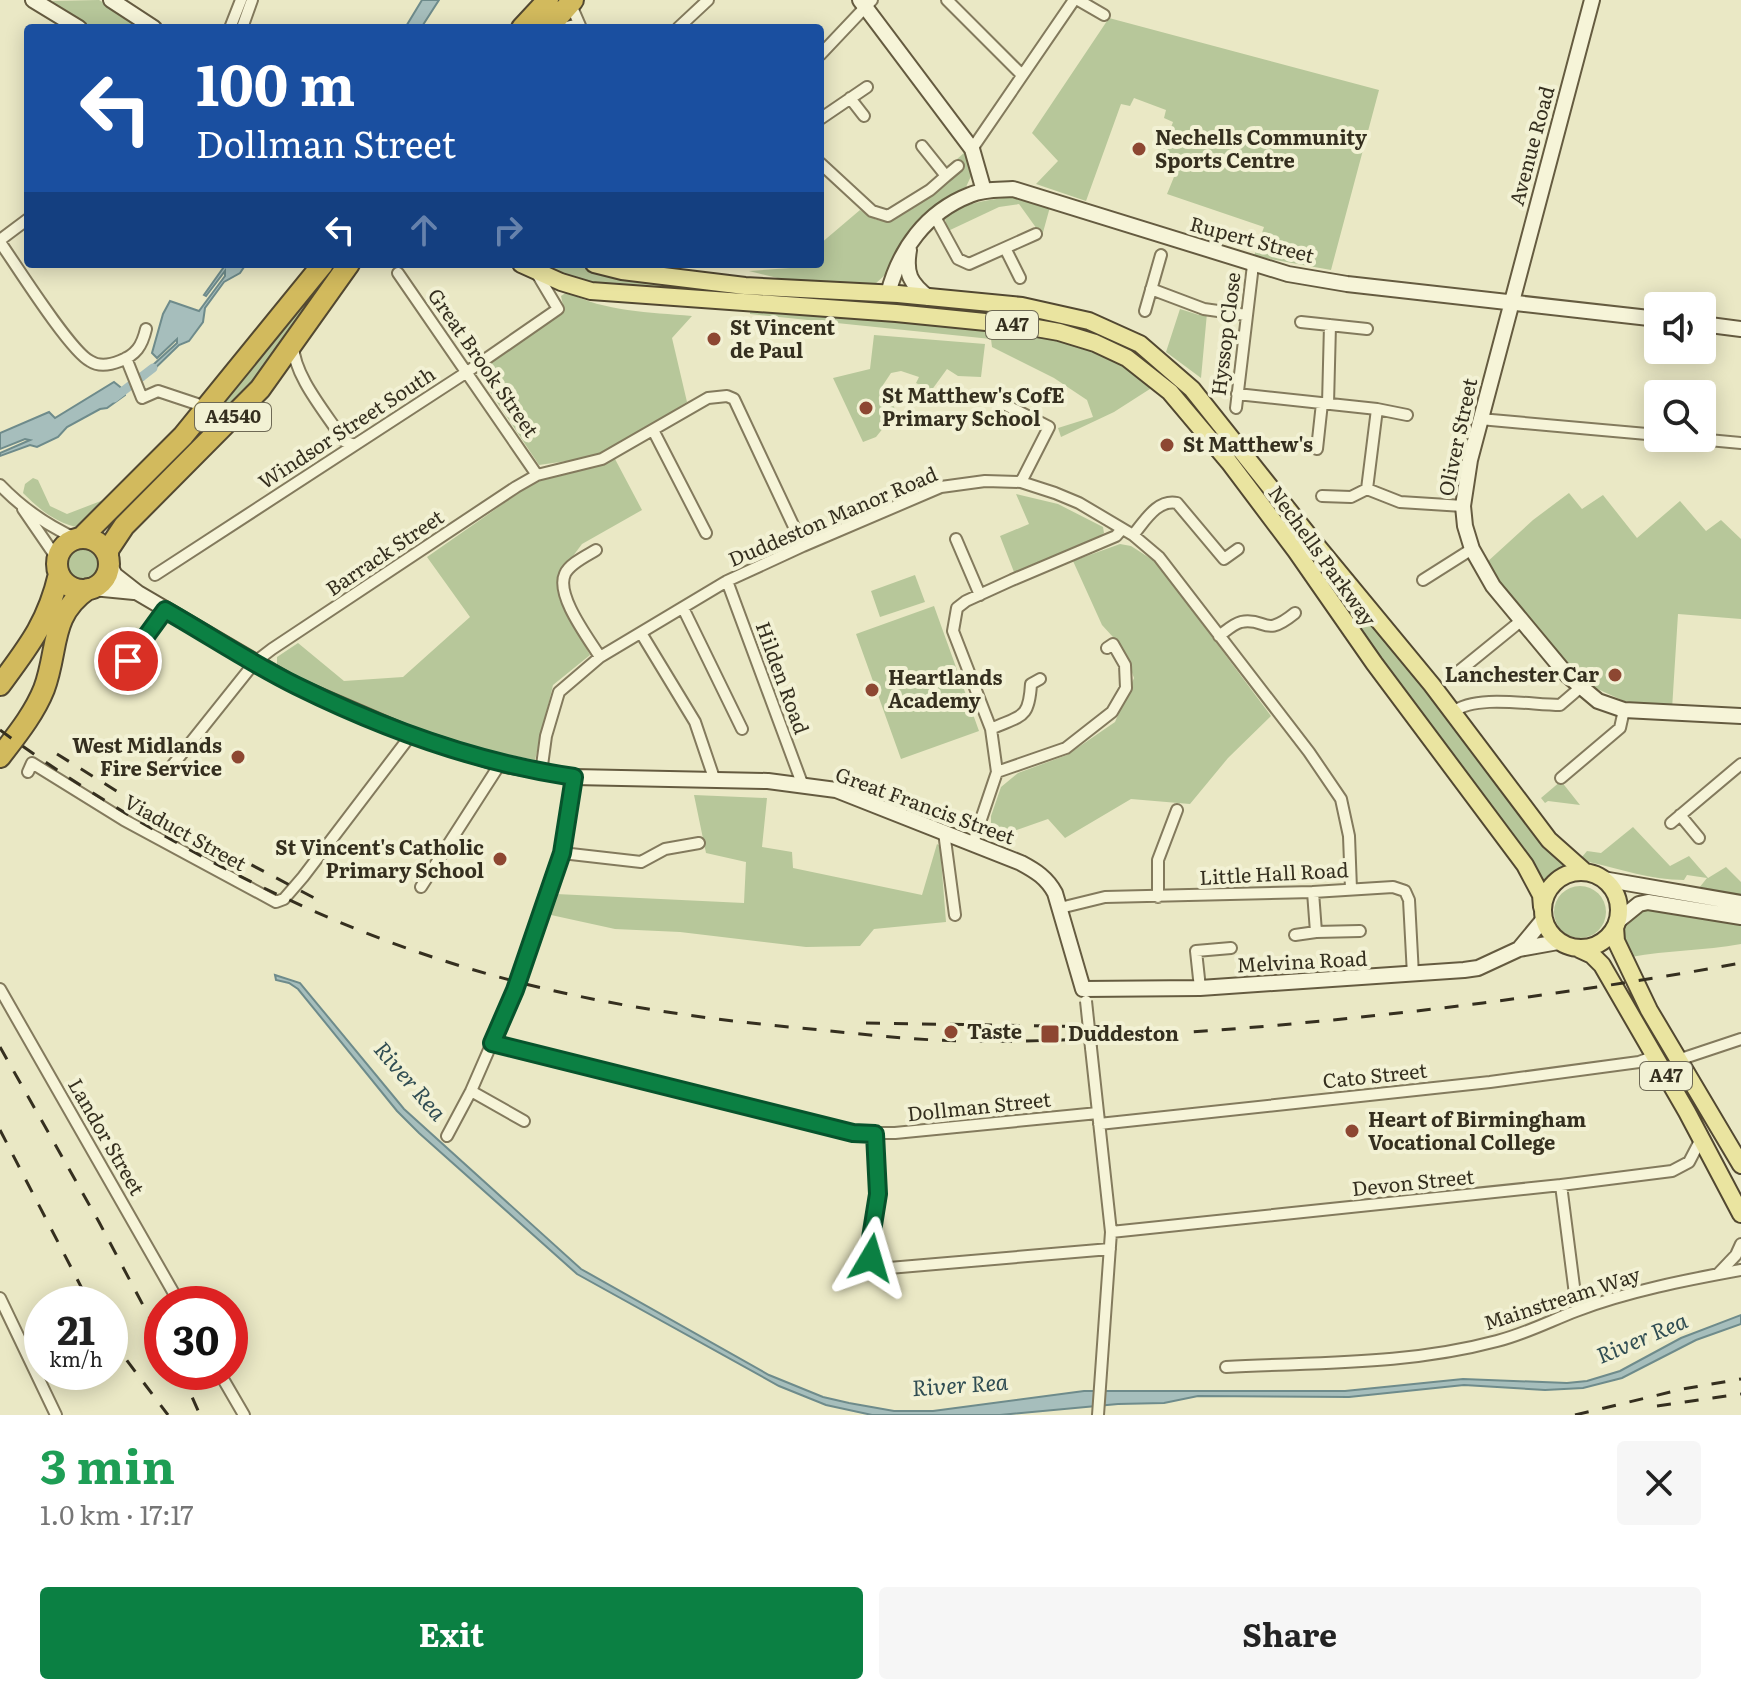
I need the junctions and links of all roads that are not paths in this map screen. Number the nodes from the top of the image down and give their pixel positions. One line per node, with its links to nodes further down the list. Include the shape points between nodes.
1 (33, 0): 13 (main road)
2 (111, 0): 14 (main road)
3 (241, 0): 15 (street)
4 (252, 0): 16 (street)
5 (708, 0): 18 (street)
6 (947, 0): 20 (street)
7 (1076, 0): 12 (street); 20 (street)
8 (1592, 0): 49 (main road, Avenue Road)
9 (572, 1): 11 (highway); 17 (street)
10 (866, 2): 19 (street); 26 (main road)
11 (537, 14)
12 (1104, 15)
13 (72, 24)
14 (148, 24)
15 (232, 24)
16 (243, 24)
17 (579, 24)
18 (682, 24)
19 (824, 50)
20 (1021, 74): 26 (street)
21 (867, 87): 22 (street)
22 (850, 98): 23 (street); 24 (street)
23 (824, 116)
24 (864, 116)
25 (922, 146): 29 (street)
26 (972, 149): 30 (main road)
27 (958, 166): 29 (street)
28 (824, 167): 29 (street, via 884,216 895,214)
29 (946, 176)
30 (984, 191): 31 (main road, Rupert Street); 38 (main road, Rupert Street, via 1024,191)
31 (934, 215): 35 (main road, Rupert Street); 36 (street, via 962,262 969,264)
32 (24, 222): 34 (street)
33 (1036, 234): 36 (street)
34 (0, 241): 60 (street, via 88,361 107,365)
35 (909, 245): 47 (main road, via 909,280); 48 (main road, Rupert Street, via 895,266)
36 (1005, 248): 45 (street)
37 (1161, 255): 46 (street)
38 (1253, 265): 49 (main road, Rupert Street, via 1347,284); 51 (street, Hyssop Close)
39 (320, 268): 88 (highway, A4540, via 183,436)
40 (346, 268): 59 (highway, A4540)
41 (529, 268): 62 (street, Windsor Street South, via 558,309)
42 (531, 268): 48 (main road, Nechells Parkway / A47, via 591,291)
43 (610, 268): 48 (main road, Nechells Parkway / A47)
44 (398, 273): 62 (street, Great Brook Street)
45 (1020, 278)
46 (1151, 289): 50 (street); 51 (street, via 1204,309)
47 (929, 298): 48 (main road, Nechells Parkway / A47); 117 (main road, Nechells Parkway / A47, via 1063,313 1140,344 1192,389)
48 (895, 301): 148 (main road, Nechells Parkway / A47, via 956,308 1059,332 1095,343 1151,375 1229,462 1525,865 1541,895)
49 (1512, 301): 52 (main road, Rupert Street); 71 (main road, Oliver Street)
50 (1145, 311)
51 (1246, 315): 64 (street, Hyssop Close)
52 (1644, 317)
53 (1301, 322): 54 (street)
54 (1330, 325): 57 (street); 67 (street)
55 (1716, 326): 58 (main road)
56 (146, 329): 60 (street, via 136,352)
57 (1367, 329)
58 (1741, 329)
59 (293, 345): 61 (highway, A4540); 63 (street)
60 (126, 358): 66 (street, via 142,398 158,391)
61 (279, 365): 63 (street); 94 (highway, A4540, via 124,526 108,550)
62 (467, 372): 76 (street, Windsor Street South); 78 (street, Great Brook Street)
63 (300, 374): 76 (street, via 344,441)
64 (1237, 394): 67 (street); 68 (street, Hyssop Close)
65 (990, 397): 79 (street, via 1049,427)
66 (197, 404)
67 (1325, 404): 69 (street); 77 (street)
68 (1236, 408)
69 (1377, 409): 70 (street); 81 (street)
70 (1407, 415)
71 (1480, 419): 73 (street); 84 (main road, Oliver Street)
72 (653, 430): 78 (street, Barrack Street, via 602,459); 86 (street); 90 (street, Barrack Street, via 708,398 734,399)
73 (1644, 434)
74 (1716, 441): 75 (street)
75 (1741, 443)
76 (354, 445): 96 (street, Windsor Street South)
77 (1317, 449)
78 (537, 475): 111 (street, Barrack Street)
79 (1021, 482): 85 (street, Duddeston Manor Road, via 1079,503); 90 (street, Duddeston Manor Road, via 941,487)
80 (0, 485): 83 (street)
81 (1367, 489): 82 (street, via 1351,497); 84 (street, via 1400,502)
82 (1322, 496)
83 (20, 504): 88 (street); 95 (street)
84 (1463, 506): 92 (main road, Oliver Street)
85 (1122, 529): 87 (street, Duddeston Manor Road); 101 (street)
86 (706, 533)
87 (1133, 535): 91 (street, via 1159,505 1172,501 1221,561); 107 (street, Duddeston Manor Road, via 1159,557)
88 (79, 538): 94 (highway, via 98,543); 95 (highway, A4540, via 66,544)
89 (962, 544): 101 (street)
90 (803, 546): 98 (street, Duddeston Manor Road)
91 (1238, 549)
92 (1472, 549): 97 (street); 105 (main road, Oliver Street, via 1493,586)
93 (596, 550): 109 (street, via 565,574 563,589)
94 (108, 560): 99 (highway, A4540, via 105,578); 100 (main road, via 115,575)
95 (58, 567): 99 (highway, via 68,585); 114 (highway, A4540, via 41,628)
96 (155, 575)
97 (1423, 580)
98 (727, 581): 102 (street, Duddeston Manor Road); 133 (street, Hilden Road)
99 (90, 588): 100 (main road); 122 (highway, A4540, via 63,614 44,689)
100 (138, 593): 103 (main road, Great Francis Street)
101 (980, 595): 120 (street, via 957,608 953,631)
102 (683, 608): 106 (street, Duddeston Manor Road); 119 (street)
103 (165, 610): 110 (street); 111 (main road, Great Francis Street)
104 (1295, 613): 107 (street, via 1284,628 1244,621)
105 (1522, 620): 112 (street); 115 (main road, Oliver Street)
106 (641, 633): 109 (street, Duddeston Manor Road); 132 (street, via 695,722)
107 (1219, 636): 143 (street, Duddeston Manor Road, via 1341,799)
108 (1112, 645): 128 (street, via 1125,665 1126,688 1112,712 1066,748)
109 (600, 657): 129 (street, Duddeston Manor Road, via 559,692)
110 (128, 661)
111 (255, 662): 121 (main road, Great Francis Street); 127 (street, Barrack Street)
112 (1458, 672)
113 (1032, 683): 120 (street, via 1024,714)
114 (0, 685)
115 (1581, 687): 116 (main road, Oliver Street, via 1598,701); 117 (street, via 1560,705 1495,702)
116 (1624, 710): 118 (main road); 131 (street, via 1620,728)
117 (1453, 712): 140 (main road, Nechells Parkway / A47, via 1549,840)
118 (1741, 716)
119 (742, 729)
120 (991, 729): 128 (street)
121 (411, 735): 123 (main road, Great Francis Street); 126 (street, Viaduct Street, via 303,877 282,901 272,902)
122 (6, 749): 125 (street)
123 (500, 764): 129 (main road, Great Francis Street); 142 (street)
124 (1741, 764): 136 (street, via 1675,819)
125 (0, 768)
126 (30, 768)
127 (168, 771)
128 (997, 772): 138 (street)
129 (541, 773): 130 (main road, Great Francis Street)
130 (574, 777): 132 (main road, Great Francis Street); 139 (street)
131 (1561, 778)
132 (715, 781): 133 (main road, Great Francis Street)
133 (803, 786): 135 (main road, Great Francis Street, via 836,790)
134 (1177, 810): 145 (street, via 1158,860)
135 (944, 832): 138 (main road, Great Francis Street); 149 (street)
136 (1699, 838)
137 (699, 843): 139 (street, via 665,849 641,862)
138 (973, 843): 147 (main road, Great Francis Street, via 1040,874)
139 (562, 853): 164 (street)
140 (1585, 872): 141 (main road, A47); 148 (main road, via 1561,877 1545,895)
141 (1603, 879): 146 (main road); 151 (main road, A47, via 1617,897)
142 (421, 887)
143 (1351, 889): 144 (street, Little Hall Road); 159 (street, Little Hall Road, via 1381,886 1405,891)
144 (1313, 892): 145 (street, Little Hall Road); 153 (street)
145 (1158, 897): 147 (street, Little Hall Road, via 1105,897)
146 (1741, 903)
147 (1060, 908): 162 (main road, Great Francis Street)
148 (1543, 914): 155 (main road, A47); 157 (main road, Melvina Road)
149 (955, 915)
150 (1741, 917): 151 (main road, via 1648,902)
151 (1616, 924): 158 (main road, via 1600,943); 166 (main road, A47, via 1616,941 1629,971)
152 (1360, 931): 153 (street)
153 (1316, 932): 154 (street)
154 (1295, 935)
155 (1558, 942): 157 (main road, Melvina Road); 158 (main road, A47)
156 (1231, 948): 160 (street, via 1196,951)
157 (1519, 949): 159 (main road, Melvina Road, via 1478,968)
158 (1579, 949): 165 (main road, A47, via 1602,965)
159 (1413, 975): 160 (main road, Melvina Road)
160 (1200, 988): 162 (main road, Melvina Road)
161 (0, 989): 181 (street, Landor Street)
162 (1084, 995): 168 (street, bridge)
163 (1741, 1039): 166 (street)
164 (492, 1043): 167 (street); 170 (street, Dollman Street, via 853,1133)
165 (1655, 1056): 168 (street, Cato Street, via 1490,1082); 172 (main road, A47)
166 (1678, 1060): 173 (main road, A47)
167 (471, 1091): 169 (street); 171 (street)
168 (1098, 1118): 170 (street, Dollman Street); 176 (street)
169 (524, 1121)
170 (875, 1134): 178 (street, via 878,1194 869,1250 879,1265)
171 (447, 1136)
172 (1701, 1139): 174 (street, Devon Street, via 1681,1168); 175 (main road, A47)
173 (1741, 1165)
174 (1561, 1185): 176 (street, Devon Street); 183 (street)
175 (1741, 1214)
176 (1111, 1232): 178 (street)
177 (1741, 1244): 180 (street)
178 (1110, 1249): 186 (street)
179 (1741, 1270): 180 (street, Mainstream Way)
180 (1718, 1274): 183 (street, Mainstream Way)
181 (170, 1286)
182 (0, 1298): 187 (street)
183 (1577, 1310): 184 (street, Mainstream Way, via 1498,1341 1407,1360)
184 (1226, 1367)
185 (229, 1390): 188 (street)
186 (1098, 1412)
187 (56, 1415)
188 (244, 1415)

